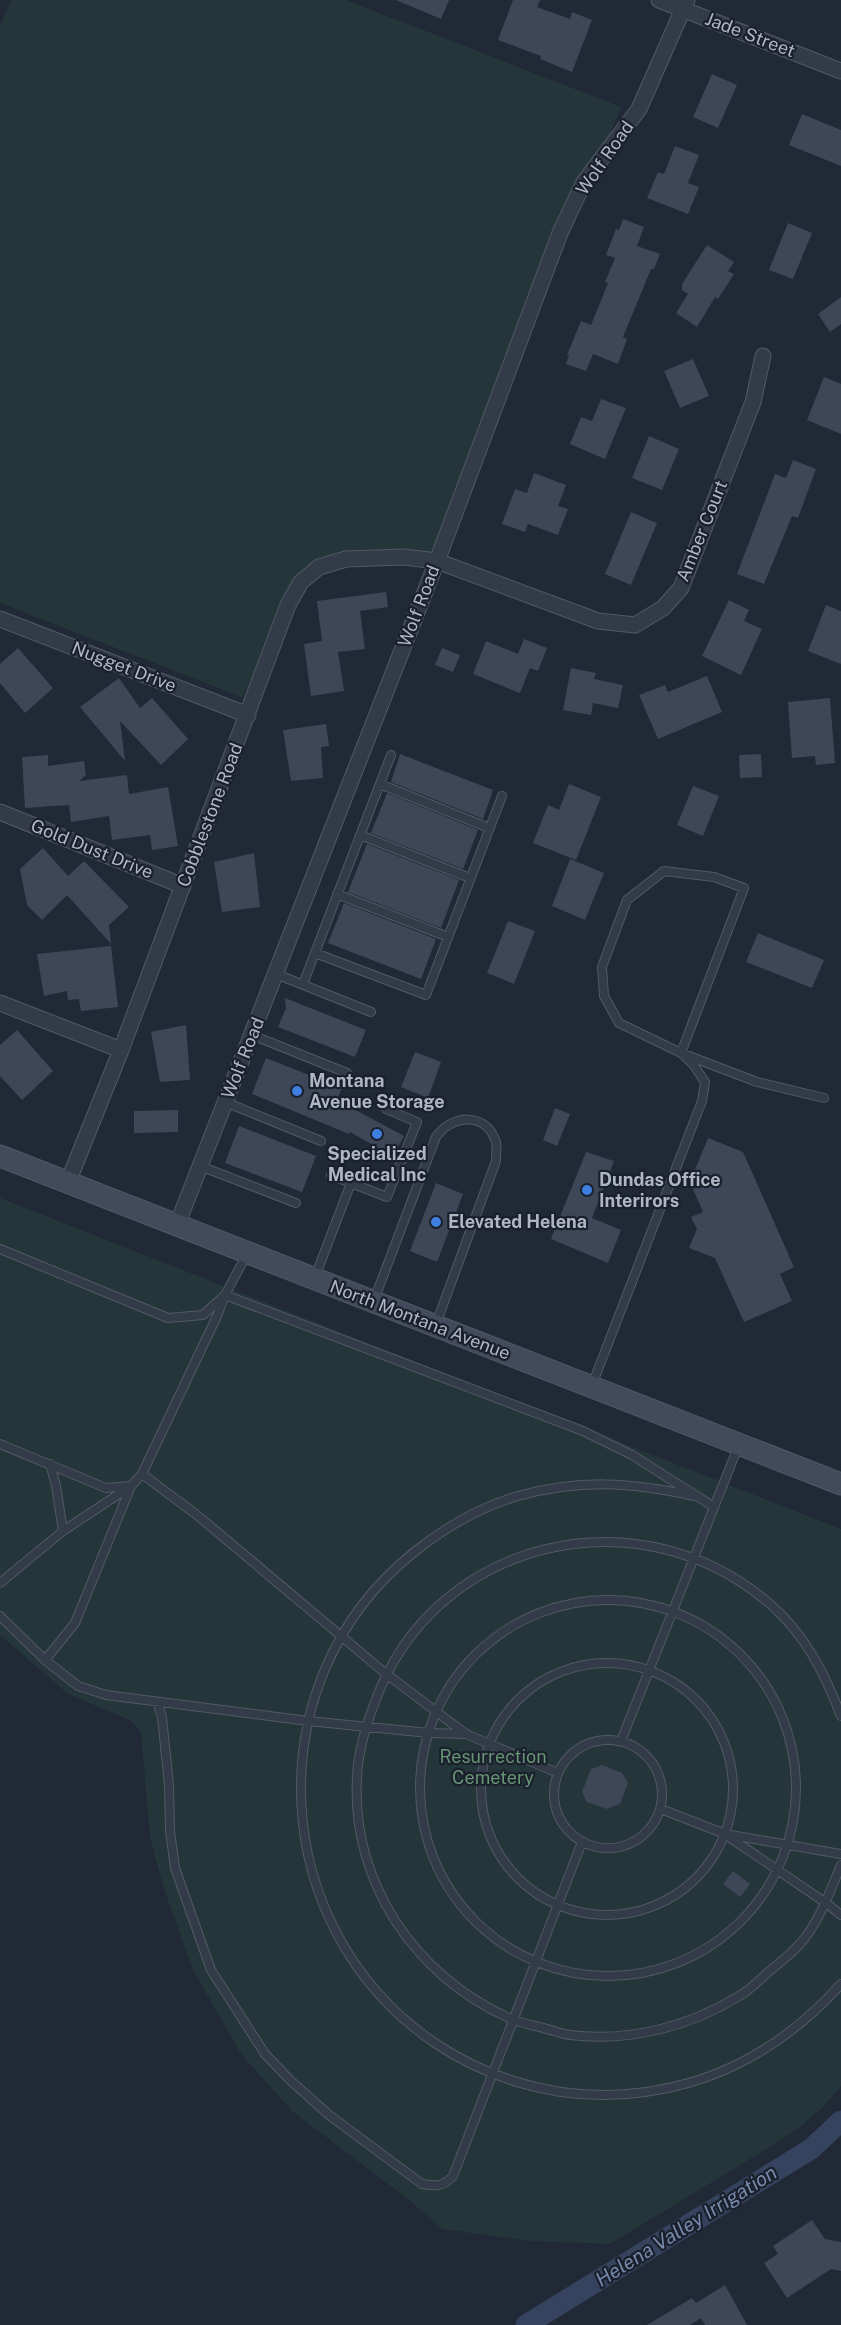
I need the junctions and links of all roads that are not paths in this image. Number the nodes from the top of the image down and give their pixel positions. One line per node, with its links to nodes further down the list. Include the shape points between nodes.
1 (659, 0): 2 (street, Jade Street)
2 (685, 5): 3 (street, Jade Street); 5 (street, Wolf Road, via 639,109 584,182 560,233)
3 (841, 71)
4 (763, 356): 5 (street, Amber Court, via 753,402 681,588 663,609 635,625 597,621)
5 (436, 561): 7 (street, Cobblestone Road, via 404,557 346,559 310,574 288,605); 19 (street, Wolf Road)
6 (0, 619): 7 (street, Nugget Drive)
7 (248, 715): 15 (street, Cobblestone Road)
8 (391, 754): 9 (lane)
9 (380, 784): 12 (lane); 13 (lane)
10 (502, 796): 12 (lane)
11 (0, 812): 15 (street, Gold Dust Drive)
12 (489, 828): 14 (lane)
13 (360, 835): 14 (lane); 16 (lane)
14 (470, 878): 17 (lane)
15 (183, 886): 24 (street, Cobblestone Road)
16 (337, 894): 17 (lane); 18 (lane)
17 (448, 937): 18 (lane, via 426,995)
18 (315, 953): 20 (lane)
19 (276, 974): 20 (lane); 23 (street, Wolf Road)
20 (303, 984): 22 (lane)
21 (0, 1003): 24 (street)
22 (371, 1012)
23 (252, 1035): 26 (lane); 28 (street, Wolf Road)
24 (121, 1050): 34 (street, Cobblestone Road)
25 (681, 1053): 25 (lane, via 619,1023 604,996 602,967 627,900 664,871 714,877 744,888); 27 (lane, via 756,1082); 44 (lane, via 705,1082 702,1101)
26 (347, 1073)
27 (824, 1098)
28 (225, 1102): 30 (lane); 32 (street, Wolf Road)
29 (386, 1109): 35 (lane, via 417,1122 387,1197)
30 (321, 1141)
31 (0, 1156): 34 (main road, North Montana Avenue)
32 (200, 1166): 36 (lane); 37 (street, Wolf Road)
33 (331, 1175): 35 (lane)
34 (68, 1182): 37 (main road, North Montana Avenue)
35 (351, 1183): 40 (lane)
36 (296, 1203)
37 (177, 1225): 39 (main road, North Montana Avenue)
38 (0, 1249): 41 (lane, via 168,1318 203,1314)
39 (248, 1252): 40 (main road, North Montana Avenue); 41 (lane)
40 (314, 1278): 42 (main road, North Montana Avenue)
41 (225, 1295): 48 (lane); 51 (lane, via 583,1431 632,1455)
42 (374, 1301): 43 (main road, North Montana Avenue); 43 (lane, via 436,1137 448,1124 459,1120 481,1123 491,1131 497,1144 496,1161)
43 (435, 1325): 44 (main road, North Montana Avenue)
44 (591, 1386): 46 (main road, North Montana Avenue)
45 (0, 1444): 47 (lane)
46 (739, 1444): 49 (main road, North Montana Avenue); 52 (lane)
47 (50, 1464): 50 (lane, via 106,1488); 53 (lane)
48 (142, 1474): 50 (lane); 58 (lane)
49 (841, 1484)
50 (131, 1486): 53 (lane); 59 (lane, via 75,1623)
51 (694, 1496): 52 (lane); 58 (lane, via 650,1486 605,1483 559,1487 494,1505 433,1537 398,1565 367,1598)
52 (714, 1507): 54 (lane)
53 (63, 1531): 55 (lane)
54 (694, 1557): 56 (lane); 61 (lane, via 645,1544 594,1541 543,1548 494,1566 451,1594 414,1630); 64 (lane, via 735,1578 771,1605 802,1639 826,1678)
55 (0, 1583)
56 (673, 1611): 60 (lane); 63 (lane, via 641,1602 593,1600 525,1619 468,1662); 75 (lane, via 727,1641 759,1676 778,1706 790,1740 797,1787)
57 (0, 1616): 59 (lane)
58 (341, 1636): 61 (lane); 65 (lane, via 316,1691)
59 (45, 1660): 62 (lane, via 78,1686 106,1695)
60 (650, 1670): 69 (lane); 70 (lane, via 618,1663 585,1664 554,1674 526,1692 504,1715); 73 (lane, via 679,1685 704,1707 722,1736 732,1768 733,1802)
61 (385, 1673): 63 (lane); 66 (lane)
62 (157, 1702): 65 (lane); 85 (lane, via 162,1718 175,1868 211,1970 265,2054 329,2115 406,2174 422,2184 436,2186 453,2176)
63 (436, 1711): 67 (lane); 68 (lane)
64 (841, 1716)
65 (308, 1721): 66 (lane); 85 (lane, via 301,1764 306,1850 317,1892 335,1932 357,1968 385,2002 417,2031)
66 (366, 1727): 67 (lane); 84 (lane, via 357,1776 359,1827 372,1877 395,1923 427,1963 466,1996)
67 (429, 1733): 68 (lane); 82 (lane, via 420,1778 420,1804 424,1830 443,1880 475,1922 495,1940)
68 (466, 1734): 70 (lane)
69 (621, 1741): 71 (lane, via 606,1739 584,1745); 72 (lane, via 637,1748 659,1775 664,1791)
70 (489, 1744): 71 (lane); 80 (lane, via 481,1775 482,1808 490,1839 506,1866 529,1889)
71 (558, 1773): 74 (lane, via 554,1804 564,1826)
72 (661, 1809): 73 (lane); 74 (lane, via 642,1836 628,1844 613,1848)
73 (725, 1834): 75 (lane); 78 (lane); 80 (lane, via 698,1877 656,1906 606,1916)
74 (582, 1842): 80 (lane)
75 (788, 1845): 76 (lane); 78 (lane)
76 (841, 1854)
77 (841, 1865): 79 (lane)
78 (778, 1870): 79 (lane); 82 (lane, via 738,1925 696,1956 671,1966 619,1977 593,1977)
79 (826, 1903): 81 (lane); 84 (lane, via 806,1937 742,1995 688,2022 630,2036 570,2035)
80 (556, 1905): 82 (lane)
81 (841, 1916)
82 (534, 1962): 84 (lane)
83 (841, 1984): 85 (lane, via 807,2019 768,2048 726,2070 680,2086 633,2094 585,2095 538,2088)
84 (512, 2020): 85 (lane)
85 (492, 2074)

